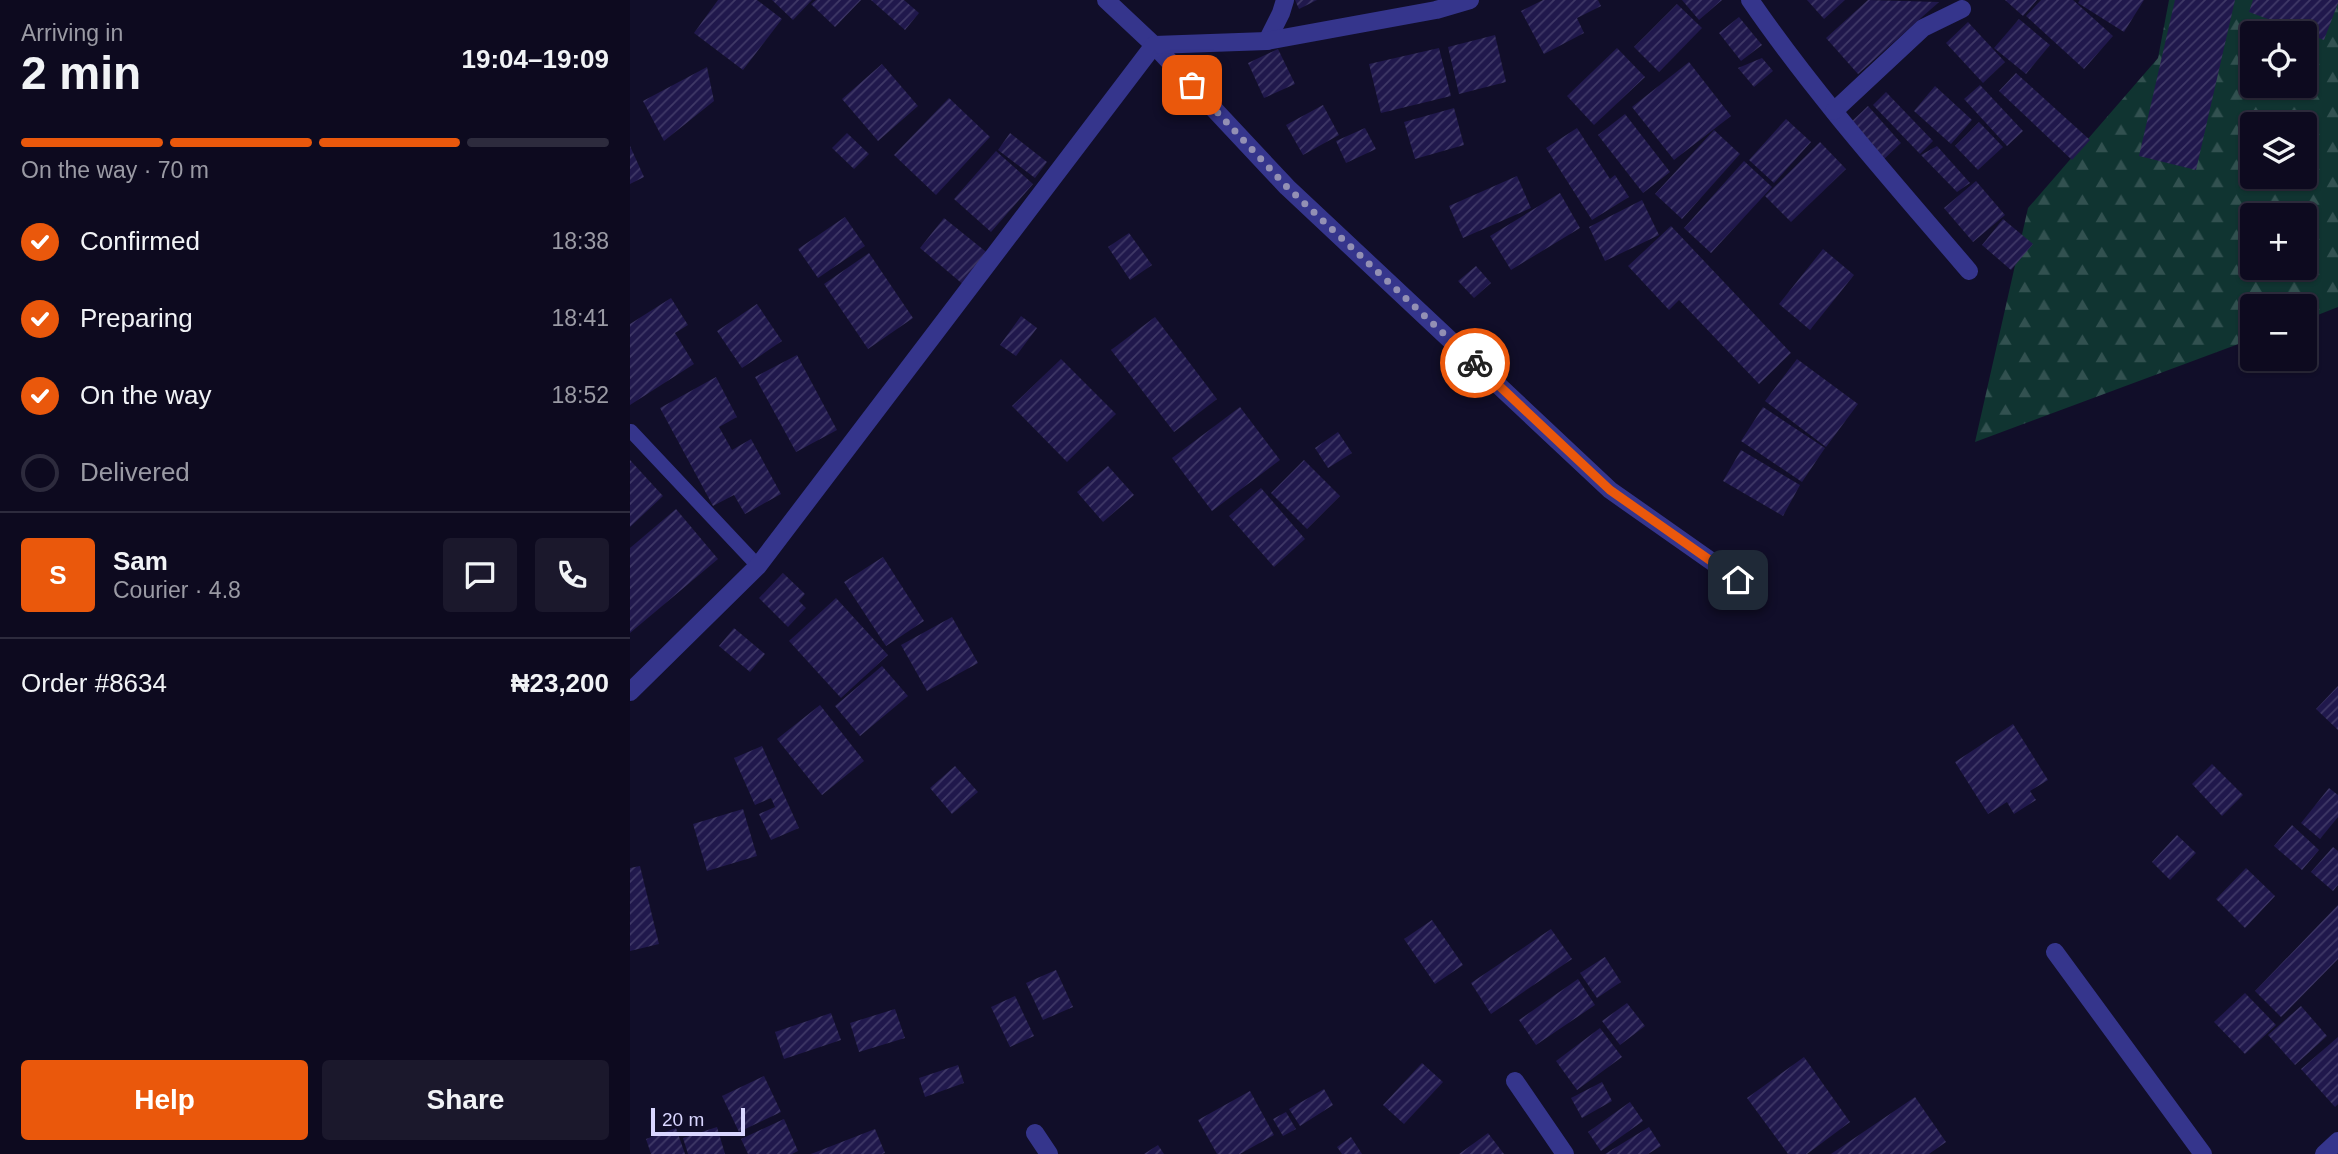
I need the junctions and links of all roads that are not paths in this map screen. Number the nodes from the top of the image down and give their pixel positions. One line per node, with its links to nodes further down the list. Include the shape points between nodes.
1 (1106, 0): 7 (street)
2 (1285, 0): 6 (street)
3 (1471, 0): 6 (street)
4 (1750, 0): 8 (street)
5 (1962, 9): 8 (street, via 1923,28)
6 (1267, 41): 7 (street)
7 (1154, 45): 11 (street); 12 (street, via 1287,187 1610,490)
8 (1834, 111): 9 (street)
9 (1969, 271)
10 (631, 431): 11 (lane)
11 (758, 566): 13 (street)
12 (1738, 580)
13 (630, 692)
14 (2055, 952): 20 (street)
15 (1516, 1081): 19 (street)
16 (1035, 1133): 18 (street)
17 (2338, 1141): 21 (street)
18 (1049, 1154)
19 (1565, 1154)
20 (2203, 1154)
21 (2324, 1154)

